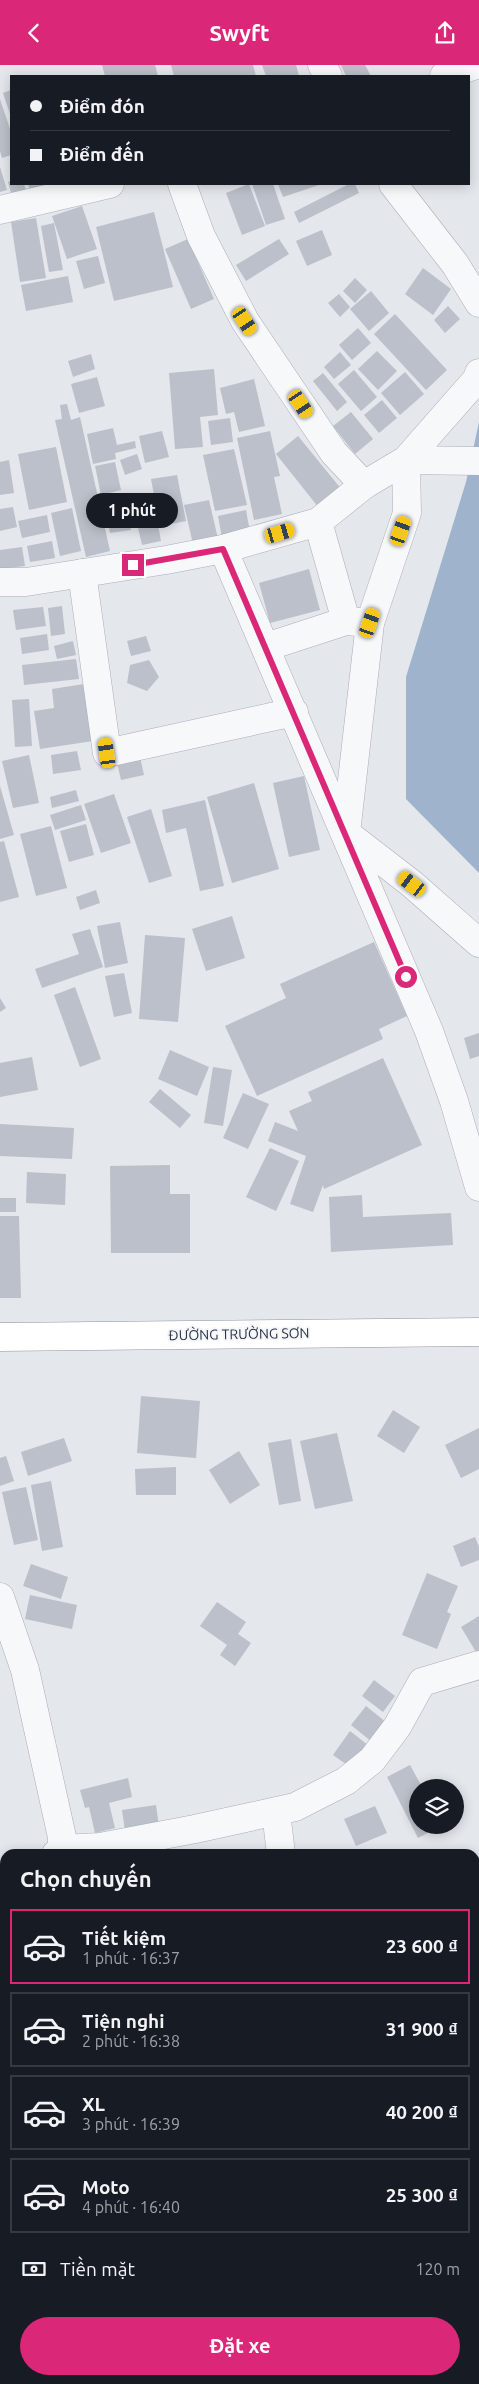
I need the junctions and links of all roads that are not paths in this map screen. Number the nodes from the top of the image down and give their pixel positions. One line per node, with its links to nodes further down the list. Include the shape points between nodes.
1 (476, 65): 2 (street)
2 (447, 75)
3 (106, 185): 6 (street)
4 (182, 185): 11 (street, via 201,236 245,321 334,453)
5 (394, 185): 7 (street, via 455,264)
6 (0, 210)
7 (479, 303)
8 (479, 373): 9 (street, via 439,425)
9 (406, 460): 10 (street); 11 (street); 16 (street, via 407,513)
10 (479, 461)
11 (364, 485): 12 (street)
12 (318, 522): 13 (street); 16 (street)
13 (223, 549): 14 (street); 17 (street)
14 (82, 573): 15 (street, via 26,582); 18 (street, via 107,753)
15 (0, 582)
16 (358, 622): 17 (street); 19 (street)
17 (266, 647): 18 (street)
18 (294, 712): 19 (street)
19 (346, 833): 20 (street, via 412,884); 21 (street, via 429,1031)
20 (479, 943)
21 (479, 1187)
22 (479, 1332): 23 (highway, ĐƯỜNG TRƯỜNG SƠN)
23 (0, 1337)
24 (0, 1597): 27 (street, via 25,1671 62,1837)
25 (479, 1665): 26 (street, via 422,1682 397,1727 372,1761 346,1781 295,1807)
26 (276, 1812): 28 (street); 29 (street)
27 (59, 1849)
28 (80, 1849)
29 (280, 1849)

